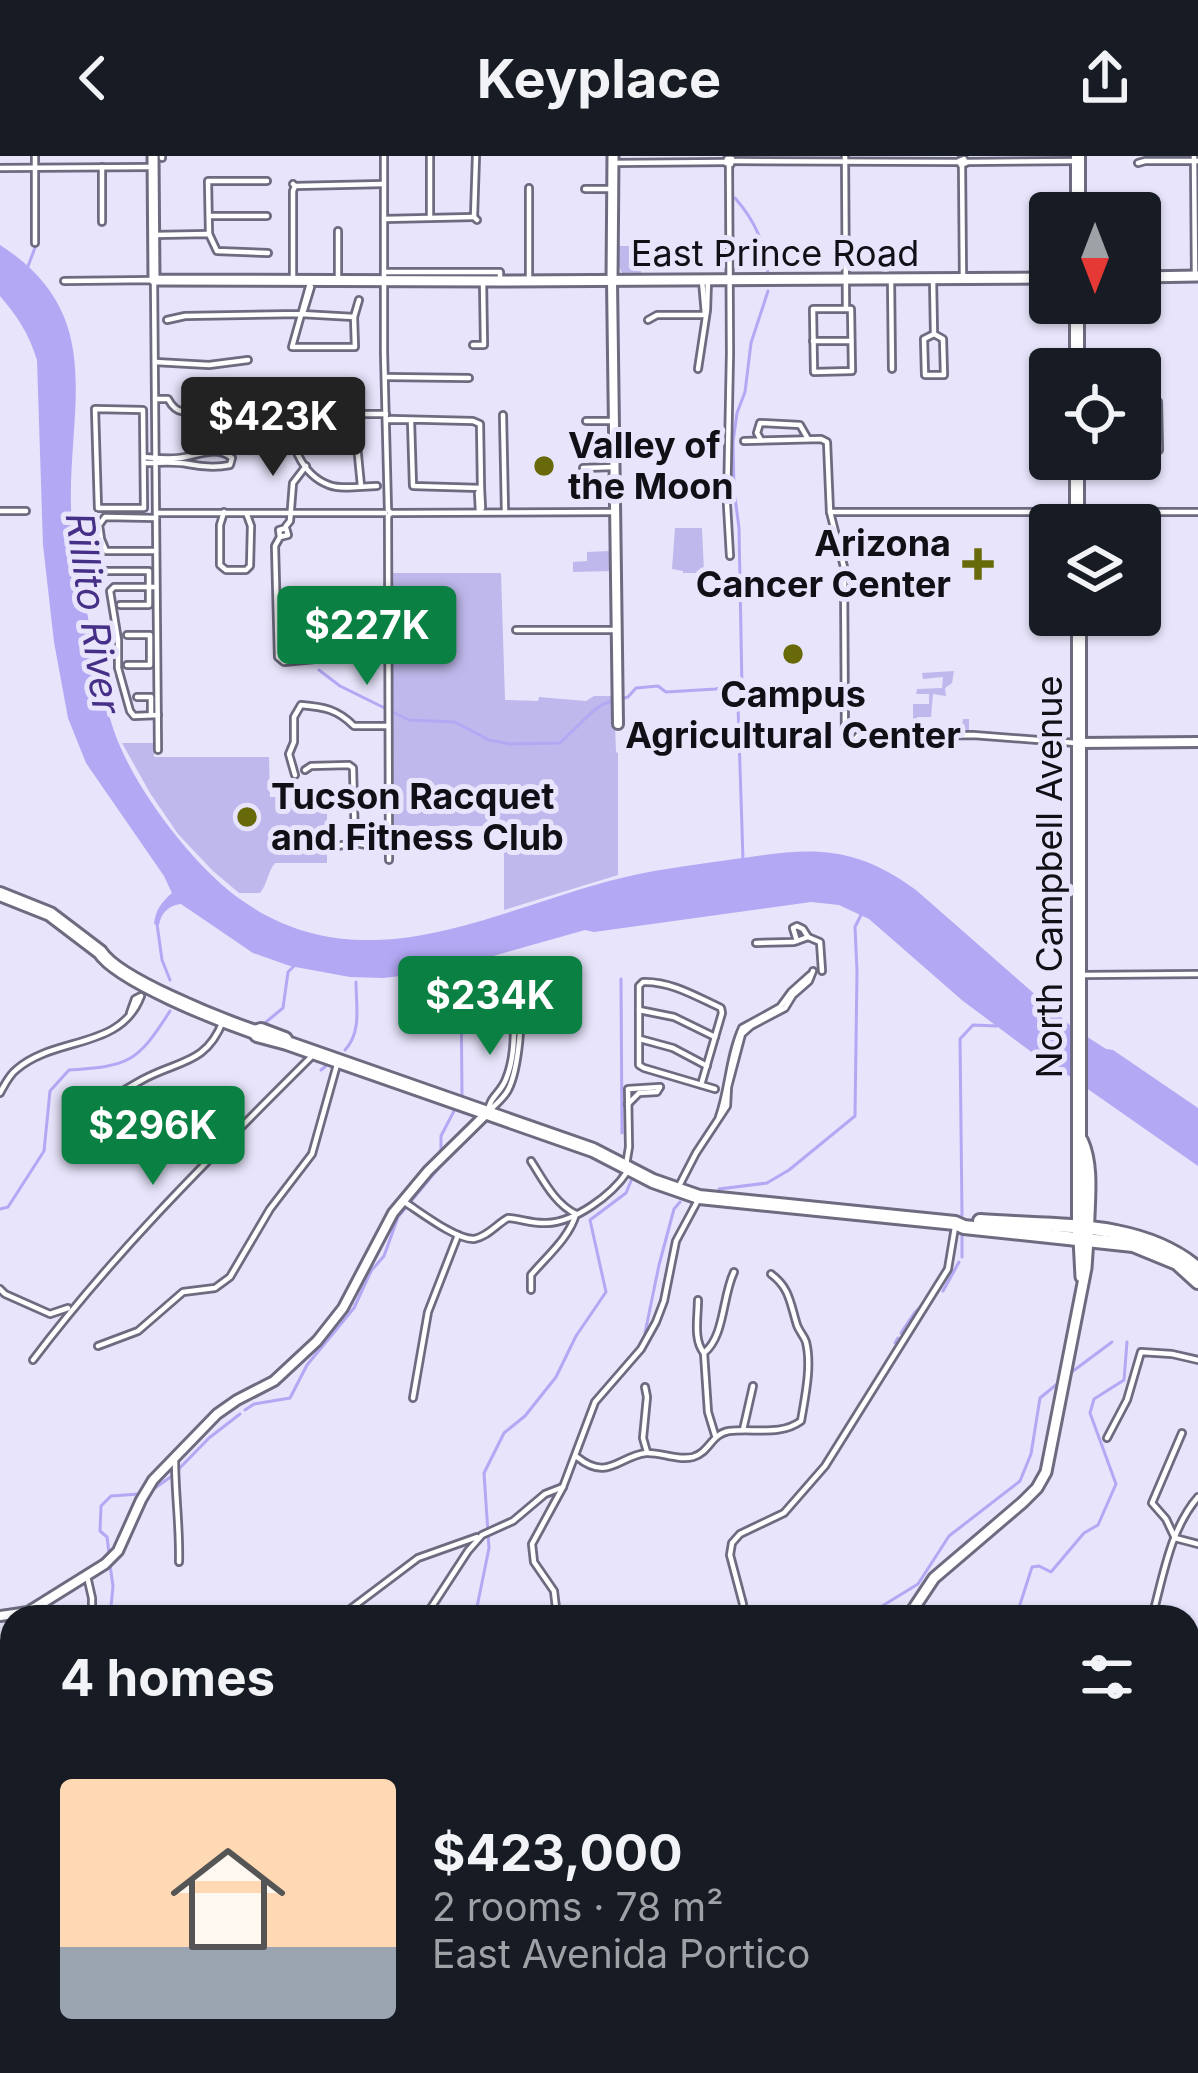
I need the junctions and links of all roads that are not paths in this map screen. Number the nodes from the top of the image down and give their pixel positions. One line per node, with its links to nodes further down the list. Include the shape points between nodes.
1 (35, 156): 13 (street)
2 (384, 156): 17 (street)
3 (430, 156): 25 (street)
4 (476, 156): 25 (street, via 476,219)
5 (157, 159): 14 (street); 29 (main road)
6 (613, 159): 10 (street); 20 (main road)
7 (845, 159): 10 (street); 11 (street); 43 (street)
8 (1078, 159): 11 (street); 21 (main road)
9 (1195, 159): 12 (street); 33 (street)
10 (729, 160): 42 (street)
11 (962, 161): 36 (street)
12 (1138, 164)
13 (35, 167): 14 (street); 15 (street); 30 (street)
14 (102, 167): 26 (street)
15 (0, 168)
16 (267, 181): 22 (street, via 208,181)
17 (384, 184): 24 (street); 46 (street, via 294,185)
18 (529, 188): 51 (street)
19 (585, 189): 20 (street)
20 (613, 189): 52 (main road)
21 (1078, 192)
22 (210, 216): 23 (street); 28 (street)
23 (268, 216)
24 (384, 218): 25 (street); 34 (street)
25 (430, 218)
26 (102, 222)
27 (338, 231): 48 (street)
28 (209, 234): 29 (street); 31 (street, via 217,251)
29 (154, 235): 32 (main road)
30 (35, 243)
31 (268, 253)
32 (154, 257): 39 (main road); 40 (main road, via 160,269)
33 (1196, 276): 35 (main road)
34 (384, 277): 48 (main road, East Prince Road); 49 (main road, East Prince Road); 50 (street, East Prince Road, via 500,272); 68 (street)
35 (1161, 277)
36 (963, 278): 37 (main road, East Prince Road); 38 (main road, East Prince Road)
37 (1029, 278)
38 (933, 279): 44 (main road, East Prince Road); 60 (street)
39 (154, 280): 40 (main road, East Prince Road); 45 (street, East Prince Road); 65 (street)
40 (187, 280): 46 (main road, East Prince Road)
41 (705, 280): 42 (main road, East Prince Road); 52 (main road, East Prince Road); 56 (street)
42 (730, 280): 43 (main road, East Prince Road); 108 (street)
43 (845, 280): 44 (main road, East Prince Road); 54 (street)
44 (891, 280): 66 (street)
45 (64, 281)
46 (292, 281): 47 (main road, East Prince Road)
47 (310, 281): 48 (main road, East Prince Road); 55 (street)
48 (338, 281)
49 (484, 281): 50 (main road, East Prince Road); 63 (street, via 484,345)
50 (500, 281): 51 (main road, East Prince Road)
51 (529, 281): 52 (main road, East Prince Road)
52 (612, 281): 80 (street)
53 (359, 300): 57 (street)
54 (846, 309): 61 (street, via 813,309); 62 (street)
55 (301, 314): 57 (street); 57 (street, via 292,347 355,347); 58 (street)
56 (704, 314): 59 (street); 67 (street)
57 (354, 317)
58 (167, 320)
59 (648, 320)
60 (934, 334): 60 (street, via 924,338 925,375 944,375 943,339)
61 (813, 341): 62 (street); 62 (street, via 814,371 852,371)
62 (852, 341)
63 (473, 345)
64 (248, 360): 65 (street)
65 (154, 362): 73 (street)
66 (892, 369)
67 (698, 370)
68 (385, 377): 69 (street); 78 (street)
69 (469, 378)
70 (317, 390): 71 (street)
71 (337, 390): 72 (street); 75 (street)
72 (354, 390)
73 (155, 399): 74 (street, via 176,410); 86 (street)
74 (248, 403)
75 (337, 413): 76 (street); 87 (street, via 291,420)
76 (354, 414): 78 (street); 90 (street)
77 (503, 416): 99 (street)
78 (386, 417): 79 (street); 103 (street)
79 (410, 421): 92 (street, via 413,486); 92 (street, via 480,424)
80 (615, 421): 81 (street); 88 (street)
81 (586, 422)
82 (808, 439): 83 (street); 83 (street, via 800,424 760,423); 101 (street, via 830,446)
83 (761, 440): 84 (street)
84 (744, 441)
85 (144, 460): 85 (street, via 143,410 95,409 98,508 144,508); 86 (street)
86 (155, 460): 86 (street, via 225,467 232,460 223,452); 105 (street)
87 (306, 466): 90 (street, via 331,485); 97 (street, via 292,483)
88 (615, 467): 89 (street); 100 (street)
89 (583, 468)
90 (361, 486): 91 (street)
91 (377, 486)
92 (481, 488): 98 (street)
93 (0, 511): 94 (street)
94 (26, 511)
95 (224, 512): 96 (street); 96 (street, via 226,570 250,566); 105 (street)
96 (247, 512): 97 (street)
97 (290, 512): 103 (street); 112 (street, via 288,535 274,546)
98 (479, 512): 99 (street); 103 (street)
99 (505, 512): 100 (street)
100 (615, 512): 114 (street)
101 (830, 512): 106 (street); 124 (street, via 844,567 845,742 973,735)
102 (1198, 512): 104 (street)
103 (388, 513): 122 (street)
104 (1161, 514)
105 (156, 515): 107 (street); 107 (street, via 105,517 99,525 106,551)
106 (1029, 518)
107 (156, 551): 110 (street)
108 (730, 556)
109 (106, 571): 110 (street, via 148,571)
110 (153, 587): 111 (street, via 149,605); 117 (street); 120 (street, via 114,587 110,600 130,712)
111 (120, 605)
112 (277, 622): 112 (street, via 313,624 314,659 281,662)
113 (516, 630): 114 (street)
114 (617, 630): 121 (street)
115 (128, 635): 117 (street, via 150,635)
116 (1078, 636): 124 (main road, North Campbell Avenue)
117 (154, 651): 118 (street, via 150,665); 120 (street)
118 (128, 665)
119 (137, 697): 120 (street, via 151,697)
120 (154, 715): 125 (street)
121 (618, 724)
122 (388, 726): 127 (street, via 354,726 338,711 301,705 289,754); 129 (street)
123 (1198, 742): 124 (street)
124 (1078, 743): 140 (main road, North Campbell Avenue)
125 (158, 749)
126 (305, 770): 128 (street, via 354,768)
127 (295, 775)
128 (355, 803): 129 (street); 130 (street)
129 (389, 803): 133 (street)
130 (355, 843): 131 (street); 132 (street)
131 (379, 847)
132 (331, 848)
133 (389, 860)
134 (0, 894): 141 (main road, via 50,914)
135 (808, 937): 136 (street); 136 (street, via 796,926); 138 (street, via 820,942)
136 (797, 941): 137 (street)
137 (756, 943)
138 (822, 971)
139 (1198, 974): 140 (street)
140 (1079, 975): 163 (main road, North Campbell Avenue)
141 (141, 986): 143 (main road); 152 (street, via 119,1027 19,1066)
142 (639, 1010): 144 (street); 144 (street, via 643,982 684,990 721,1008); 145 (street)
143 (223, 1021): 146 (main road); 154 (street, via 195,1058)
144 (715, 1037): 148 (street)
145 (639, 1038): 148 (street); 149 (street, via 639,1065)
146 (315, 1053): 147 (main road); 172 (street)
147 (338, 1061): 153 (main road); 173 (street, via 312,1154 230,1276 215,1288 183,1292 138,1330)
148 (707, 1066): 150 (street)
149 (664, 1073): 150 (street); 157 (street, via 660,1087 628,1089)
150 (701, 1085): 151 (street)
151 (715, 1089)
152 (0, 1093)
153 (488, 1112): 153 (street, via 509,1088 521,1030 517,991 506,1080); 157 (main road); 160 (street)
154 (85, 1115)
155 (719, 1117): 155 (street, via 727,1106 742,1034 785,1008 813,971 780,1006 742,1028); 158 (street)
156 (532, 1161): 161 (street)
157 (628, 1166): 158 (main road); 161 (street, via 614,1189)
158 (676, 1191): 159 (main road)
159 (699, 1197): 162 (main road); 185 (street, via 676,1241 656,1322 600,1393)
160 (403, 1201): 164 (street); 186 (street, via 317,1341 274,1381 217,1414)
161 (576, 1214): 164 (street, via 547,1223 508,1218 479,1238); 170 (street, via 531,1275)
162 (955, 1222): 163 (main road); 199 (street, via 948,1269 825,1466 784,1513 732,1543)
163 (1083, 1234): 165 (main road, via 1152,1241); 168 (main road, via 1150,1250); 200 (main road, North Campbell Avenue, via 1082,1288 1046,1472 934,1578)
164 (458, 1235): 179 (street, via 428,1312)
165 (1198, 1270)
166 (734, 1271): 174 (street)
167 (771, 1274): 180 (street, via 792,1300 806,1343 801,1421 788,1430)
168 (1198, 1282)
169 (0, 1288): 172 (street, via 50,1314)
170 (531, 1290)
171 (698, 1300): 174 (street)
172 (74, 1306): 175 (street)
173 (98, 1346)
174 (704, 1353): 182 (street)
175 (33, 1360)
176 (1198, 1360): 183 (street, via 1141,1352)
177 (753, 1386): 180 (street)
178 (645, 1388): 184 (street)
179 (413, 1398)
180 (743, 1430): 182 (street)
181 (1182, 1433): 190 (street, via 1151,1503)
182 (715, 1435): 184 (street, via 690,1457)
183 (1107, 1438)
184 (646, 1453): 185 (street, via 608,1467)
185 (575, 1456): 187 (street)
186 (175, 1459): 192 (street); 193 (street, via 146,1490 118,1551)
187 (563, 1486): 189 (street); 198 (street, via 532,1544)
188 (1198, 1497): 190 (street)
189 (482, 1535): 196 (street, via 418,1558); 197 (street)
190 (1175, 1538): 191 (street); 201 (street)
191 (1198, 1544)
192 (178, 1562)
193 (87, 1576): 194 (street); 195 (street)
194 (39, 1605)
195 (92, 1605)
196 (356, 1605)
197 (433, 1605)
198 (556, 1605)
199 (743, 1605)
200 (916, 1605)
201 (1155, 1605)

